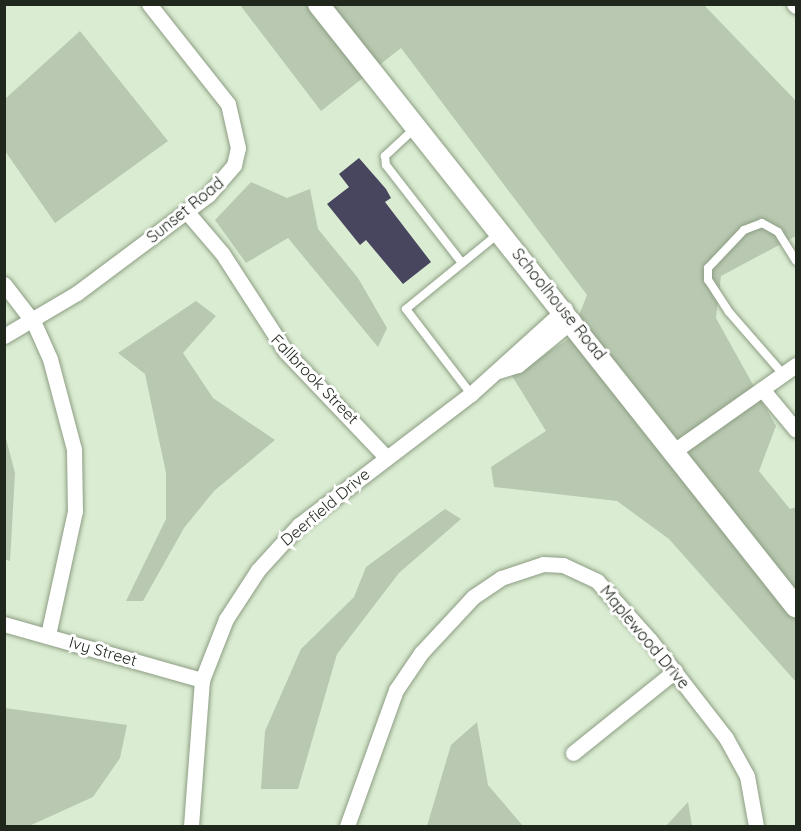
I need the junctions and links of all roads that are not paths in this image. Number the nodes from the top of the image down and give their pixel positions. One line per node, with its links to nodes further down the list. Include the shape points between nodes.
1 (149, 4): 4 (street, Sunset Road, via 234,118 234,165 226,179)
2 (318, 4): 3 (street, Schoolhouse Road)
3 (418, 127): 5 (street, Schoolhouse Road); 7 (lane, via 385,156 386,165)
4 (186, 211): 10 (street, Sunset Road); 17 (street, Fallbrook Street, via 222,253 286,352)
5 (501, 232): 7 (lane); 9 (street, Schoolhouse Road)
6 (796, 261): 12 (lane, via 778,232 762,223 744,230 708,268 708,280 729,312)
7 (462, 263): 14 (lane, via 406,309)
8 (4, 284): 10 (street)
9 (569, 315): 14 (street, Deerfield Drive, via 518,365 498,371); 16 (street, Schoolhouse Road)
10 (33, 322): 11 (street, Sunset Road); 20 (street, via 69,418 76,480 69,551)
11 (4, 336)
12 (793, 367): 13 (street)
13 (762, 389): 15 (street); 16 (street)
14 (471, 394): 17 (street, Deerfield Drive)
15 (796, 430)
16 (674, 451): 18 (street, Schoolhouse Road)
17 (386, 457): 22 (street, Deerfield Drive, via 299,525 258,570 226,619)
18 (796, 607)
19 (4, 624): 20 (street, Ivy Street)
20 (48, 635): 22 (street, Ivy Street)
21 (675, 671): 23 (street); 25 (street, Maplewood Drive, via 597,581 583,573 543,564 501,578 458,611 396,690); 26 (street, Maplewood Drive, via 747,776)
22 (202, 680): 24 (street, Deerfield Drive)
23 (573, 753)
24 (191, 826)
25 (347, 826)
26 (756, 826)

